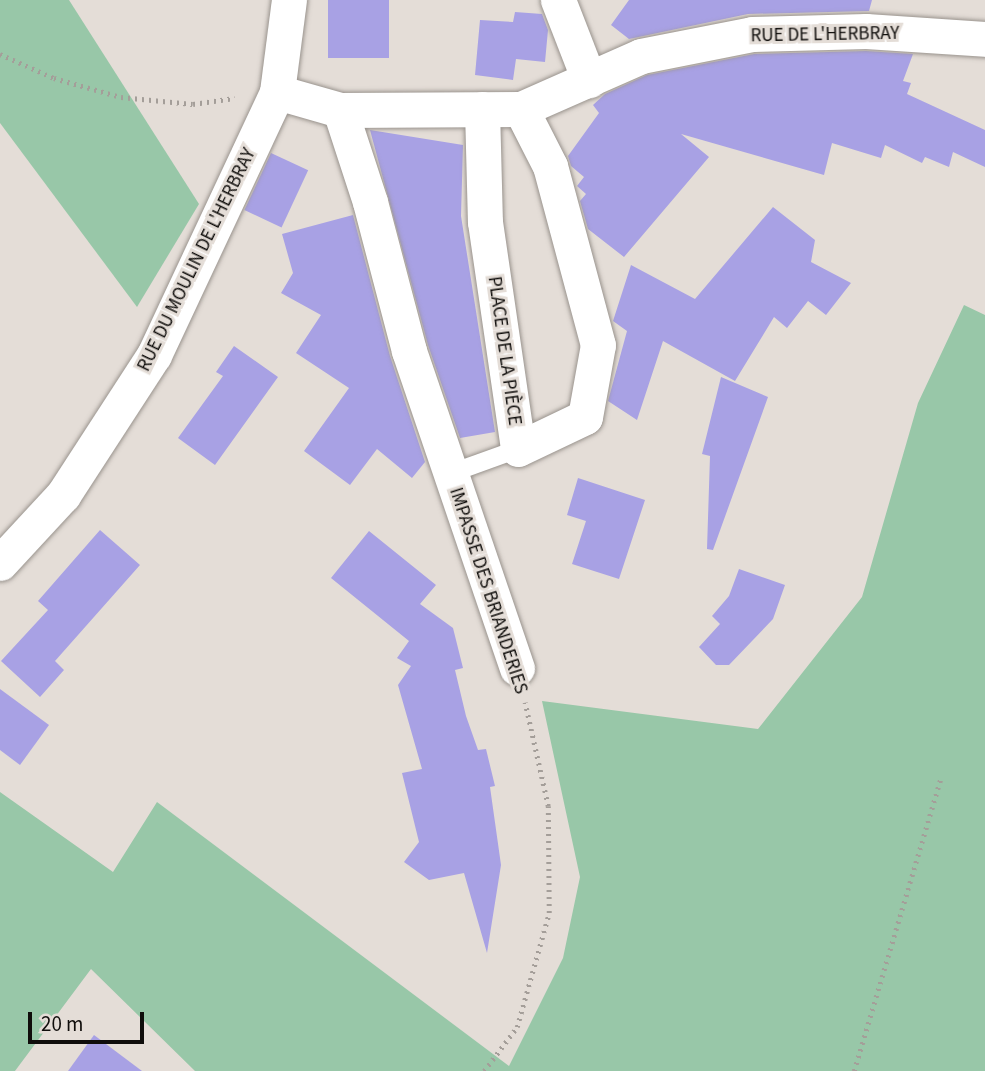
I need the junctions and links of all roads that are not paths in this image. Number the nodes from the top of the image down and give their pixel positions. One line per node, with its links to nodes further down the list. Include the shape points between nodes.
1 (289, 0): 5 (street, RUE DU MOULIN DE L'HERBRAY)
2 (558, 0): 4 (street)
3 (985, 39): 4 (street, RUE DE L'HERBRAY, via 866,31 751,34 641,56)
4 (589, 80): 7 (street, RUE DE L'HERBRAY)
5 (277, 92): 8 (street, RUE DE L'HERBRAY); 11 (street, RUE DU MOULIN DE L'HERBRAY, via 154,355 63,495)
6 (482, 109): 7 (street, RUE DE L'HERBRAY); 8 (street, RUE DE L'HERBRAY); 9 (street, PLACE DE LA PIÈCE, via 485,222)
7 (521, 109): 9 (street, PLACE DE LA PIÈCE, via 550,166 598,345 585,417)
8 (340, 110): 10 (street, IMPASSE DES BRIANDERIES)
9 (518, 449): 10 (lane)
10 (449, 474): 12 (street, IMPASSE DES BRIANDERIES)
11 (0, 563)
12 (517, 668)

